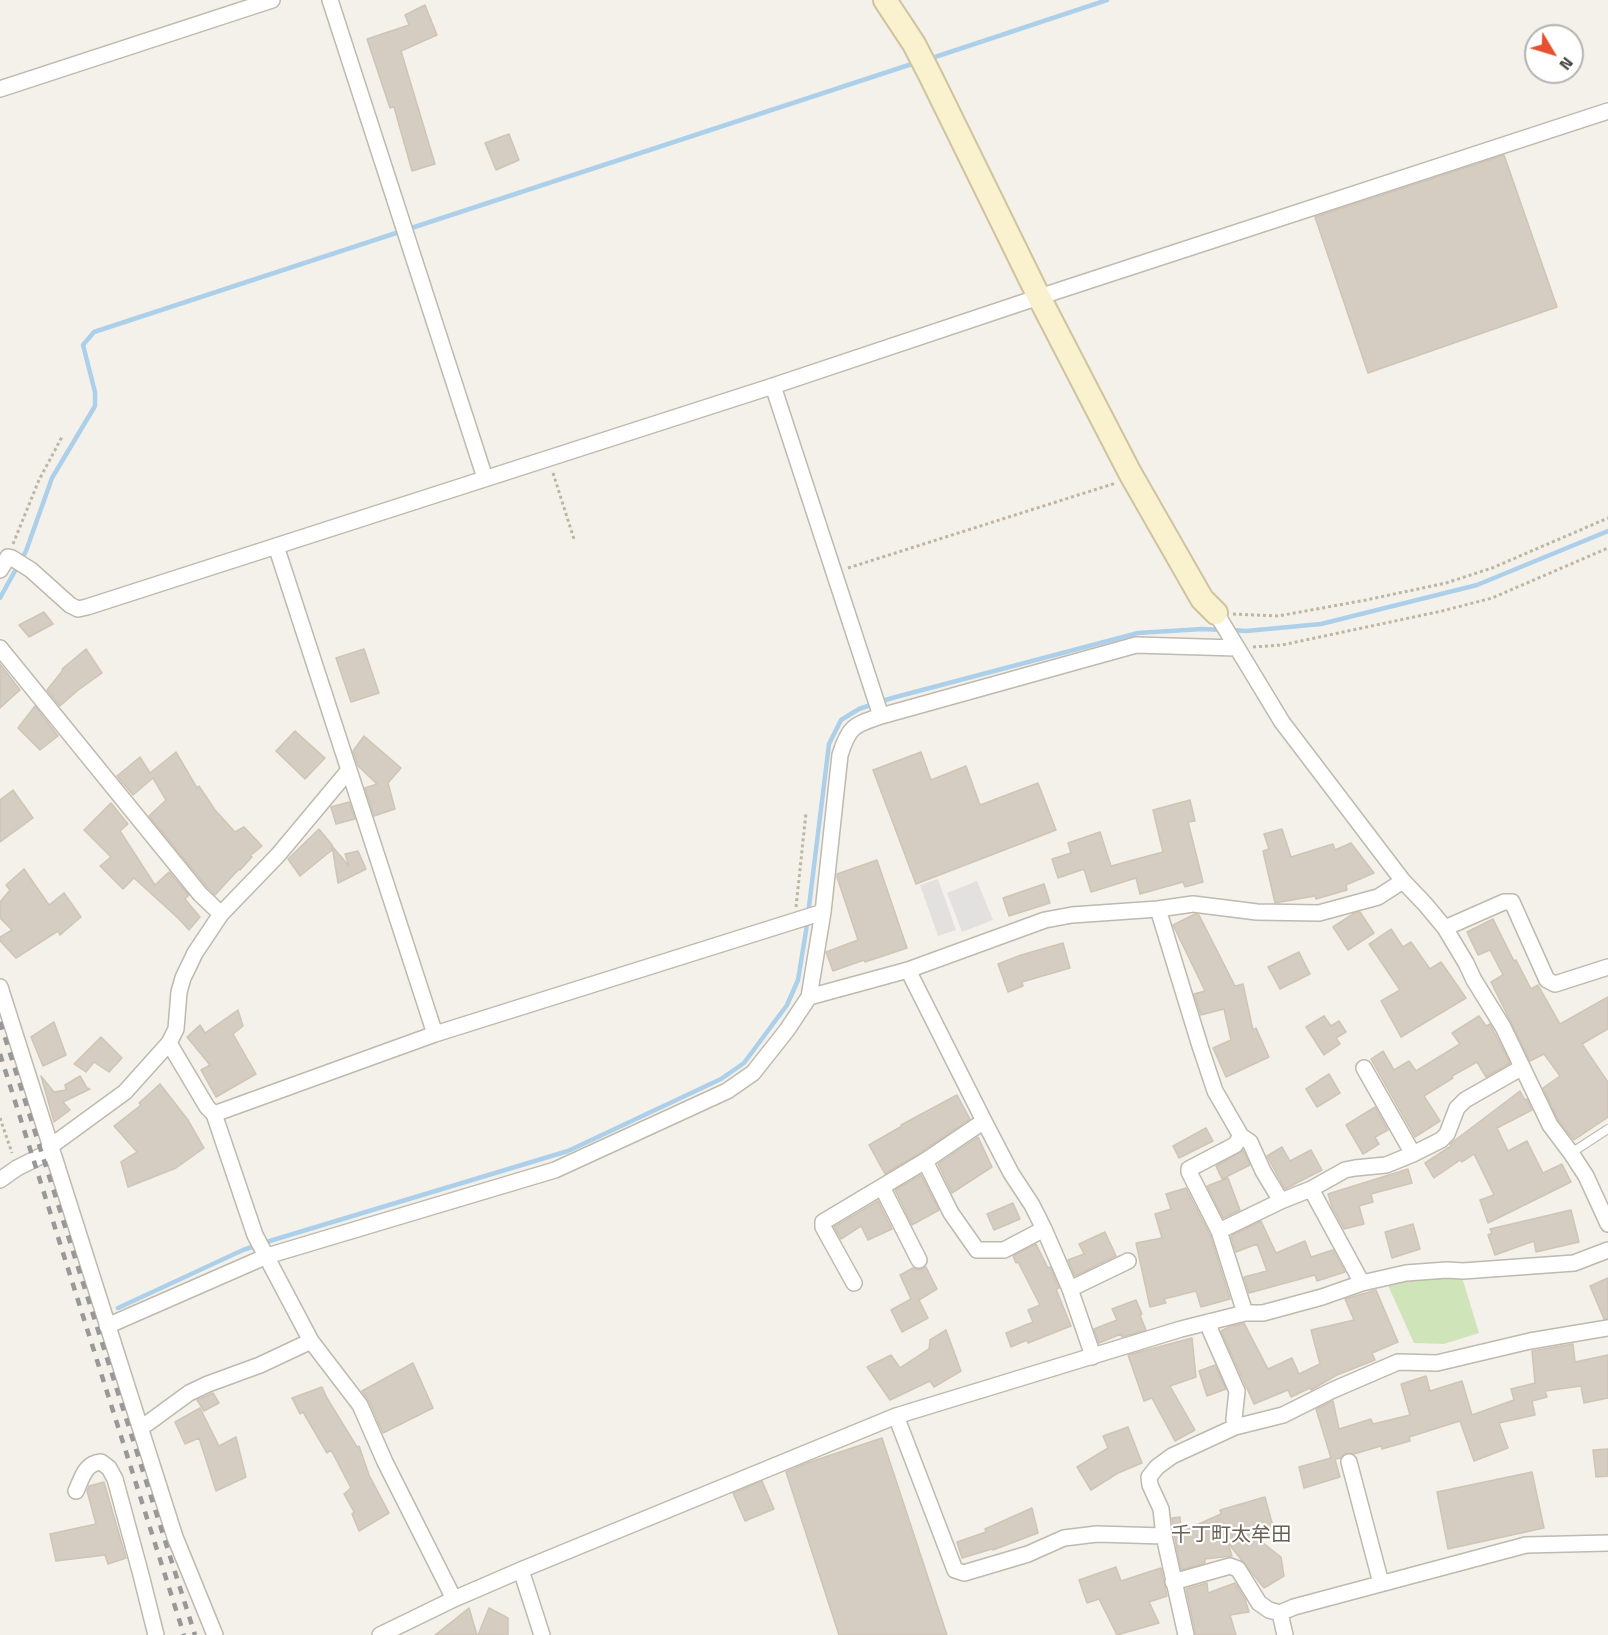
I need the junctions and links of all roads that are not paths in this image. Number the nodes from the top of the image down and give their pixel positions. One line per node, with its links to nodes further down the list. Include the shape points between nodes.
1 (272, 0): 4 (street)
2 (330, 0): 8 (street)
3 (885, 0): 6 (street, via 914,44)
4 (0, 89)
5 (1608, 111): 6 (street)
6 (1039, 297): 7 (street); 11 (street, via 1132,478 1202,599)
7 (772, 386): 8 (street); 14 (street)
8 (485, 478): 9 (street)
9 (276, 546): 10 (street, via 78,609 31,570); 15 (street)
10 (6, 562)
11 (1218, 617): 12 (street)
12 (1234, 645): 14 (street, via 1136,645); 16 (street, via 1282,722)
13 (0, 648): 19 (street)
14 (880, 714): 18 (street, via 857,724 846,736 840,754)
15 (349, 770): 19 (street, via 278,855); 25 (street)
16 (1403, 881): 17 (street, via 1378,897 1319,913 1257,912 1193,904); 20 (street)
17 (1158, 909): 22 (street, via 1045,920); 32 (street, via 1215,1090)
18 (819, 913): 24 (street); 25 (street)
19 (220, 914): 26 (street, via 183,978 176,1029)
20 (1445, 928): 21 (street, via 1512,902 1546,980 1556,984); 28 (street, via 1503,1028)
21 (1608, 967)
22 (908, 970): 24 (street); 30 (street)
23 (0, 987): 33 (street)
24 (809, 997): 45 (street, via 753,1073 727,1091 555,1170)
25 (435, 1034): 29 (street)
26 (169, 1043): 29 (street); 33 (street, via 125,1092)
27 (1364, 1068): 35 (street)
28 (1521, 1068): 34 (street, via 1550,1125); 35 (street, via 1466,1100 1457,1108 1447,1134)
29 (214, 1114): 45 (street, via 255,1235)
30 (984, 1121): 36 (street); 42 (street)
31 (1608, 1130): 34 (lane)
32 (1241, 1136): 40 (street, via 1250,1142); 43 (street, via 1235,1145 1189,1169)
33 (51, 1146): 37 (street, via 43,1155); 53 (street)
34 (1571, 1153): 41 (street)
35 (1413, 1154): 39 (street, via 1386,1165 1345,1170)
36 (925, 1161): 38 (street); 42 (street, via 951,1213 977,1250 1004,1250)
37 (0, 1180)
38 (882, 1187): 46 (street); 48 (street, via 823,1222)
39 (1311, 1189): 40 (street); 49 (street)
40 (1281, 1201): 43 (street)
41 (1608, 1224)
42 (1044, 1229): 50 (street)
43 (1219, 1231): 51 (street)
44 (1608, 1250): 49 (street, via 1575,1263 1406,1273)
45 (265, 1253): 53 (street); 55 (street)
46 (919, 1260)
47 (1128, 1261): 50 (street)
48 (854, 1283)
49 (1362, 1283): 51 (street, via 1263,1313)
50 (1070, 1289): 56 (street)
51 (1245, 1313): 52 (street)
52 (1208, 1322): 56 (street); 59 (street, via 1237,1391)
53 (107, 1326): 58 (street)
54 (1608, 1328): 59 (street, via 1437,1363 1398,1362 1283,1415)
55 (311, 1341): 58 (street, via 189,1393); 67 (street, via 360,1405)
56 (1092, 1357): 57 (street)
57 (896, 1416): 62 (street, via 956,1570 964,1573 1028,1554 1064,1538 1097,1534); 64 (street)
58 (140, 1426): 70 (street, via 175,1537)
59 (1235, 1428): 62 (street, via 1172,1456 1149,1477 1161,1509)
60 (1348, 1462): 66 (street)
61 (76, 1491): 69 (street, via 87,1467 94,1462 109,1468)
62 (1164, 1536): 65 (street)
63 (1608, 1543): 66 (street, via 1527,1545)
64 (521, 1570): 67 (street); 72 (street)
65 (1173, 1582): 68 (street, via 1230,1566 1238,1569 1259,1604); 73 (street)
66 (1381, 1583): 68 (street)
67 (454, 1599): 71 (street)
68 (1280, 1613): 74 (street)
69 (156, 1635)
70 (215, 1635)
71 (380, 1635)
72 (543, 1635)
73 (1186, 1635)
74 (1285, 1635)

